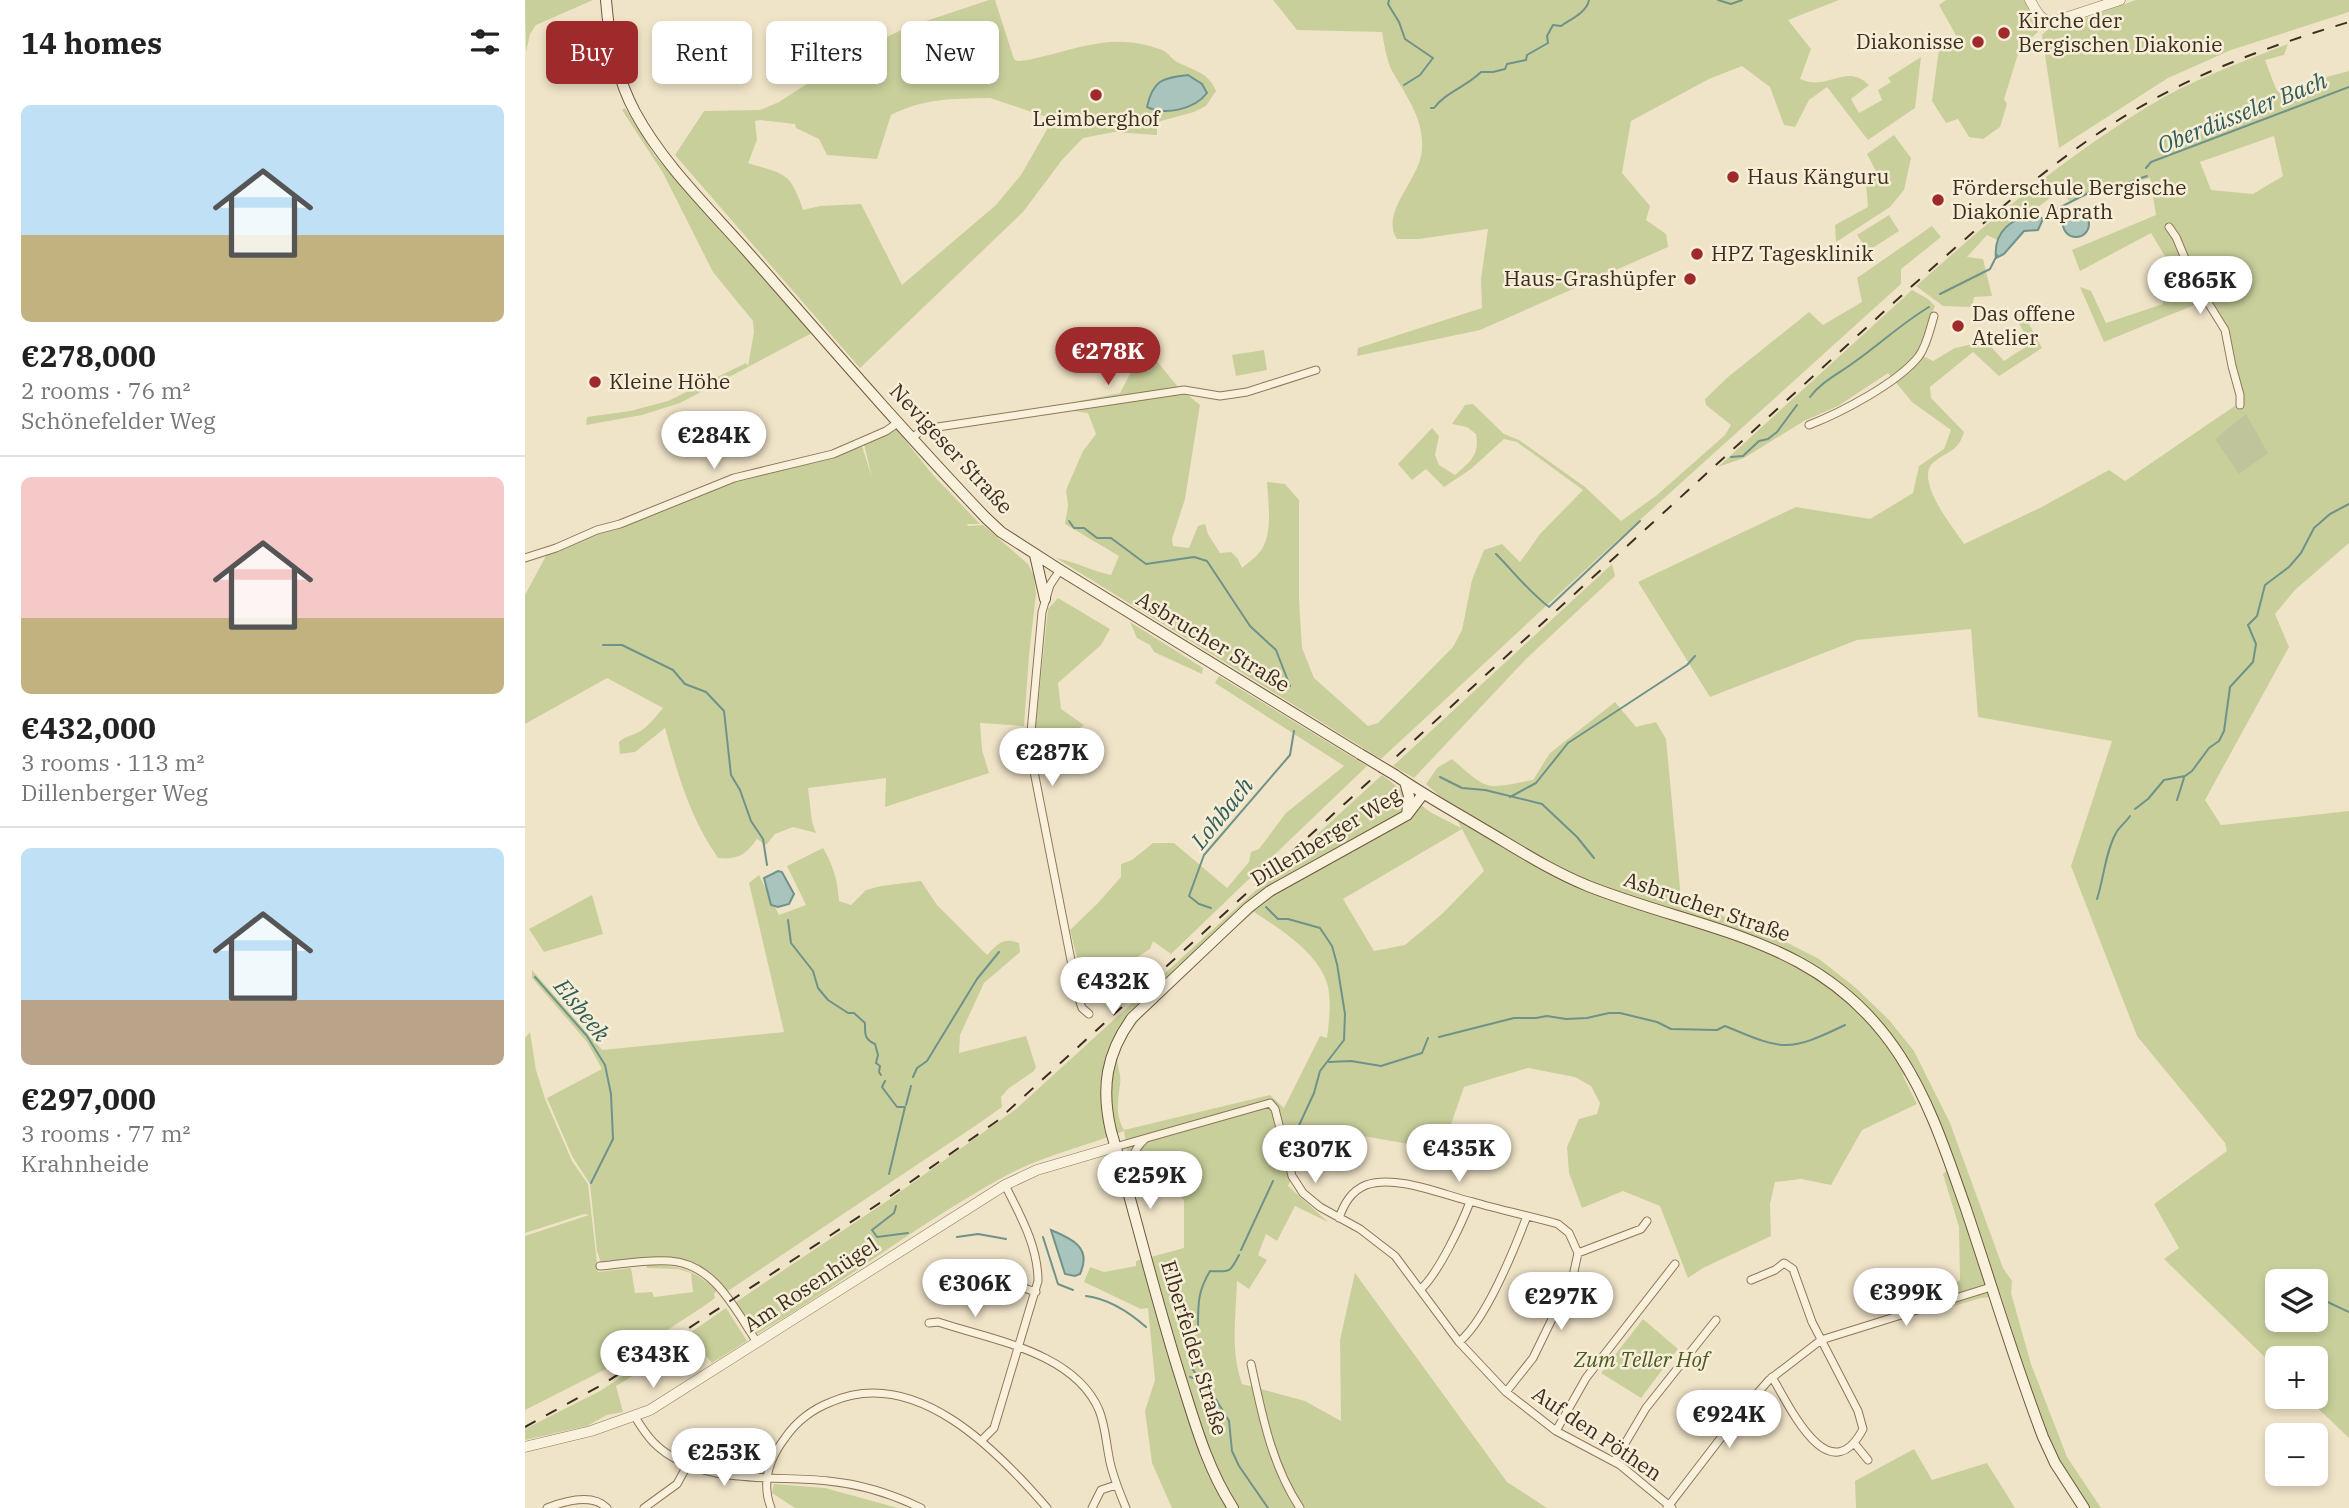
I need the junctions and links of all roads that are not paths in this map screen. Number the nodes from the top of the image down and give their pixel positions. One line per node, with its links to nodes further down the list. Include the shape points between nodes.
1 (606, 0): 8 (main road, Nevigeser Straße, via 615,63 644,128)
2 (2030, 0): 3 (street, via 2045,24)
3 (2120, 0)
4 (2169, 228): 7 (street, via 2225,330)
5 (1934, 316): 9 (street, via 1924,347 1910,365 1842,411)
6 (1316, 370): 10 (street, via 1247,392 1220,396 1184,390 931,428)
7 (2240, 405)
8 (899, 422): 10 (main road, Nevigeser Straße); 12 (street, via 833,454 734,478)
9 (1809, 425)
10 (912, 438): 11 (main road, Nevigeser Straße, via 986,518)
11 (1035, 555): 13 (main road, Nevigeser Straße); 14 (main road)
12 (525, 558)
13 (1060, 570): 14 (street); 15 (main road, Asbrucher Straße, bridge)
14 (1045, 599): 18 (street, via 1031,757 1078,996 1081,1008)
15 (1405, 782): 16 (main road, Asbrucher Straße); 17 (main road)
16 (1423, 794): 17 (main road, Dillenberger Weg); 32 (main road, Asbrucher Straße, via 1586,885 1797,960 1856,1003 1883,1031 1923,1097)
17 (1407, 816): 20 (main road, Dillenberger Weg, via 1270,891 1142,1007 1121,1033 1110,1058 1105,1085)
18 (1089, 1014)
19 (1145, 1139): 20 (street, Auf den Pöthen); 22 (street, Elberfelder Straße, via 1130,1161); 25 (street, Auf den Pöthen, via 1270,1103 1292,1176 1303,1193)
20 (1115, 1147): 21 (street, Am Rosenhügel, via 1037,1170); 22 (main road, Elberfelder Straße)
21 (1005, 1185): 34 (street, via 1033,1246 1038,1265); 38 (street, Am Rosenhügel)
22 (1129, 1195): 63 (main road, Elberfelder Straße, via 1199,1437)
23 (1470, 1202): 24 (street); 25 (street, via 1416,1187 1375,1183 1350,1196); 33 (street, via 1434,1276)
24 (1527, 1216): 27 (street, via 1557,1224 1569,1233); 39 (street, via 1482,1317)
25 (1339, 1217): 33 (street, Auf den Pöthen, via 1395,1256)
26 (1647, 1221): 27 (street, via 1641,1229)
27 (1579, 1253): 43 (street, via 1540,1345)
28 (1675, 1264): 45 (street, via 1586,1378)
29 (600, 1266): 38 (street, via 658,1260 686,1264 711,1278)
30 (948, 1267): 34 (street)
31 (1751, 1280): 37 (street, via 1783,1263 1793,1269)
32 (1991, 1287): 37 (street); 65 (main road, Asbrucher Straße, via 2043,1437)
33 (1421, 1289): 39 (street, Auf den Pöthen)
34 (1036, 1292): 40 (street)
35 (1716, 1320): 50 (street, via 1646,1408)
36 (929, 1323): 40 (street)
37 (1821, 1340): 42 (street); 47 (street, via 1858,1411 1863,1429)
38 (757, 1342): 44 (street, Am Rosenhügel)
39 (1459, 1342): 43 (street, Auf den Pöthen)
40 (1019, 1348): 46 (street, via 994,1428); 53 (street, via 1066,1368 1089,1392 1104,1423)
41 (1251, 1364): 64 (street, via 1267,1437 1285,1486)
42 (1772, 1377): 47 (street, via 1795,1417 1824,1449 1846,1451); 54 (street)
43 (1506, 1392): 45 (street, Auf den Pöthen)
44 (635, 1417): 48 (street, Am Rosenhügel); 51 (street, via 654,1443)
45 (1556, 1431): 50 (street, Auf den Pöthen)
46 (981, 1441): 52 (street, via 932,1408 868,1391 827,1403 800,1421 777,1448); 60 (street)
47 (1855, 1444): 49 (street)
48 (525, 1447)
49 (1868, 1461)
50 (1614, 1462): 54 (street, Auf den Pöthen)
51 (688, 1464): 52 (street); 57 (street, via 677,1484)
52 (767, 1478): 58 (street); 59 (street, via 851,1484)
53 (1116, 1485): 61 (street, via 1101,1490); 62 (street)
54 (1669, 1507)
55 (547, 1508): 56 (street, via 596,1500)
56 (607, 1508)
57 (644, 1508)
58 (771, 1508)
59 (921, 1508)
60 (1047, 1508)
61 (1092, 1508)
62 (1126, 1508)
63 (1233, 1508)
64 (1300, 1508)
65 (2084, 1508)

